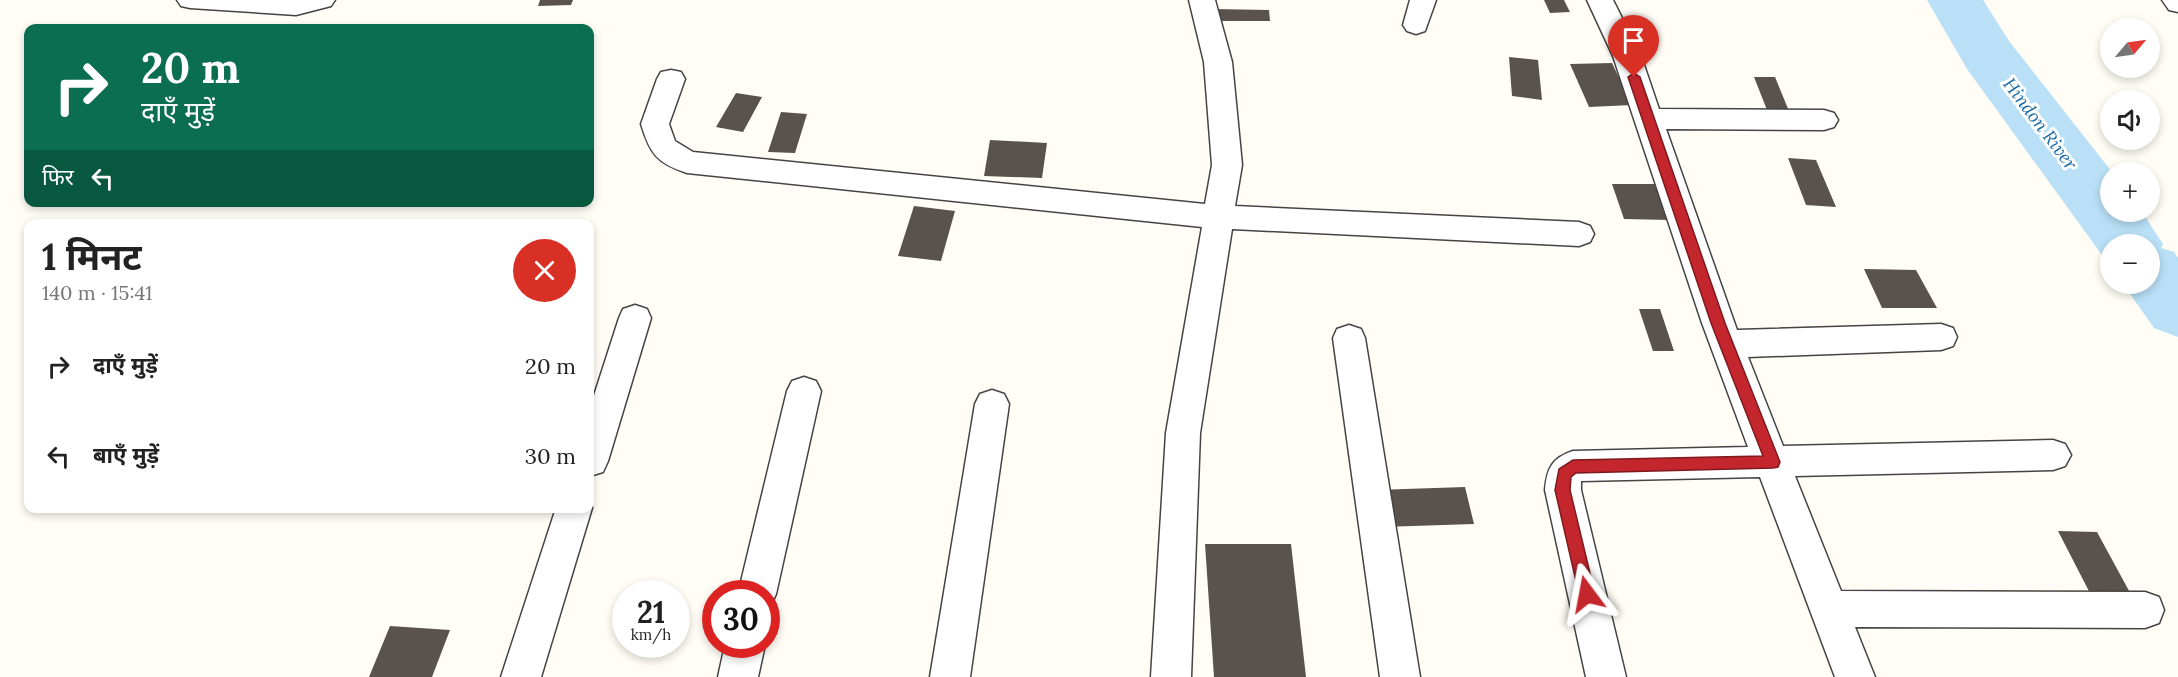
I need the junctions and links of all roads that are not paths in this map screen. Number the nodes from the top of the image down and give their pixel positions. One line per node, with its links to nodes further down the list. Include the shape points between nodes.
1 (190, 0): 2 (street, via 296,6)
2 (322, 0)
3 (1202, 0): 12 (street, via 1218,62 1224,119 1227,165)
4 (1423, 0): 8 (street)
5 (1600, 0): 10 (street, via 1627,56)
6 (2175, 0): 7 (street)
7 (2178, 4)
8 (1416, 25)
9 (671, 79): 12 (street, via 655,124 663,147 687,162)
10 (1648, 118): 11 (street); 17 (street)
11 (1824, 120)
12 (1220, 217): 13 (street); 31 (street, via 1183,433)
13 (1579, 234)
14 (635, 318): 20 (street)
15 (1941, 337): 17 (street)
16 (1349, 338): 32 (street)
17 (1727, 344): 22 (street)
18 (804, 391): 24 (street)
19 (992, 404): 30 (street)
20 (594, 448)
21 (2053, 455): 22 (street)
22 (1773, 462): 25 (street); 33 (street, via 1573,466 1564,474 1563,490)
23 (572, 513): 28 (street)
24 (760, 580)
25 (1828, 609): 26 (street); 34 (street)
26 (2145, 610)
27 (742, 658): 29 (street)
28 (521, 677)
29 (738, 677)
30 (950, 677)
31 (1171, 677)
32 (1400, 677)
33 (1606, 677)
34 (1855, 677)

